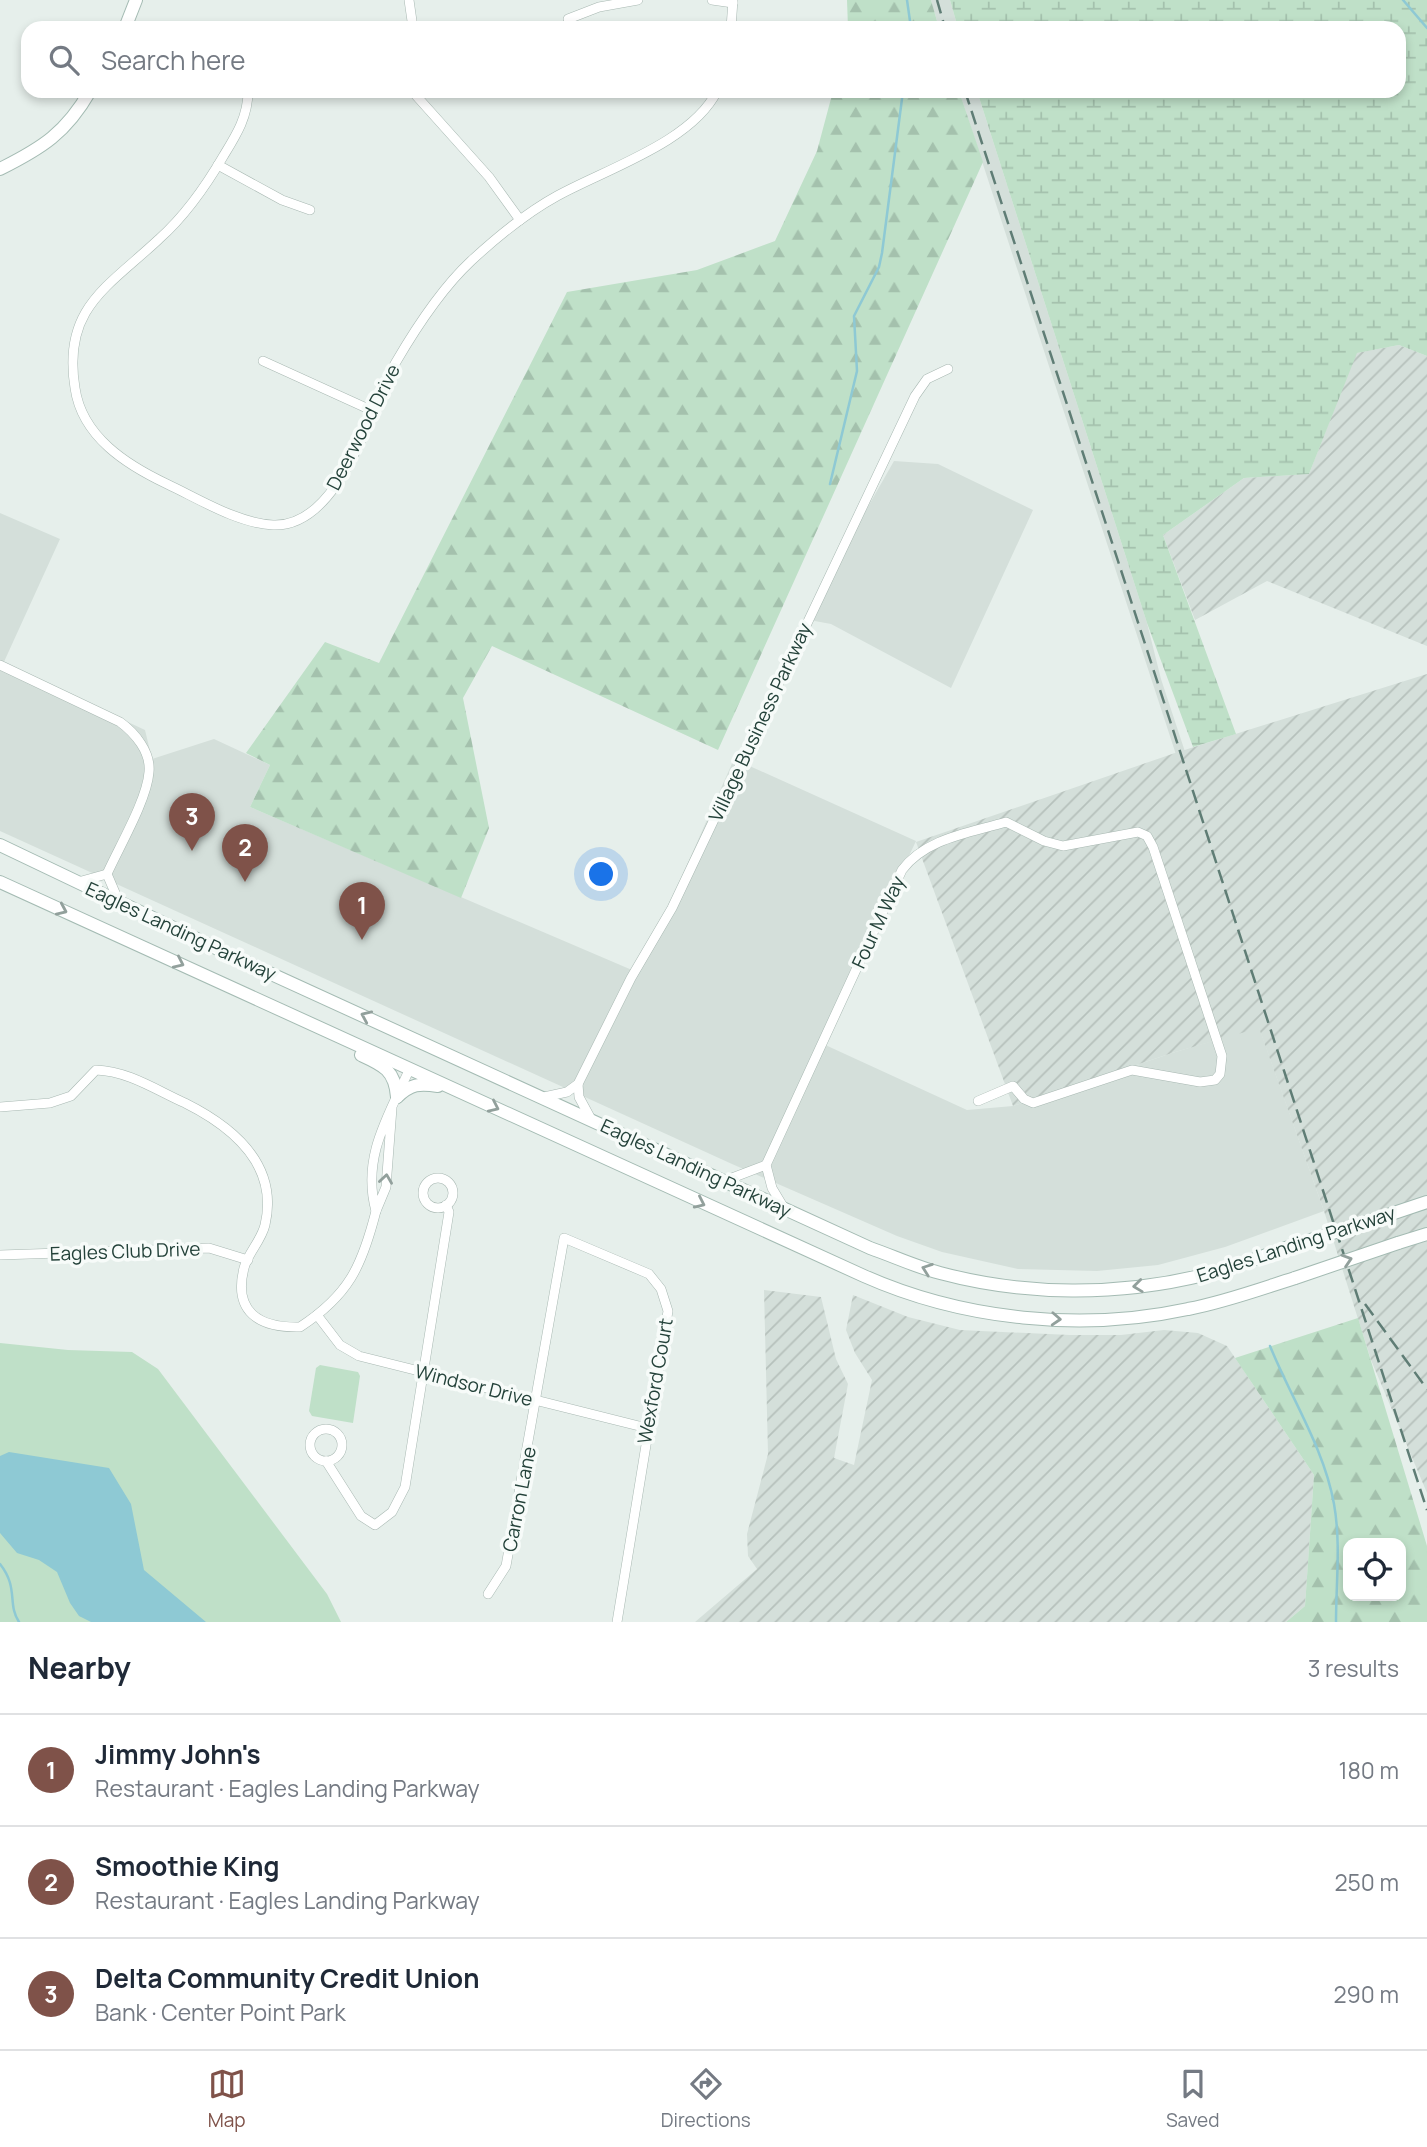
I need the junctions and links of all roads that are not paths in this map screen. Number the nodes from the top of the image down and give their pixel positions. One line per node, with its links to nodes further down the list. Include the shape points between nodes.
1 (136, 0): 7 (main road)
2 (409, 0): 8 (street)
3 (638, 0): 6 (street, via 599,6)
4 (712, 0): 5 (street)
5 (733, 2): 9 (street)
6 (568, 19)
7 (128, 21)
8 (412, 21)
9 (732, 21)
10 (86, 98): 15 (main road, via 56,136)
11 (247, 98): 14 (street, Deerwood Drive, via 243,123)
12 (418, 98): 17 (street, via 489,177)
13 (712, 98): 17 (street, Deerwood Drive, via 695,123 676,137 557,196)
14 (218, 165): 16 (street); 20 (street, Deerwood Drive, via 175,223 116,275 85,310 76,334 73,366 84,417 119,457 144,473 232,515 274,525 294,520 323,502 340,481)
15 (0, 169)
16 (310, 210)
17 (520, 220): 20 (street, Deerwood Drive, via 444,291 395,365)
18 (263, 360): 20 (street)
19 (948, 369): 29 (street, Village Business Parkway, via 926,379 915,396 672,908)
20 (373, 411)
21 (0, 665): 23 (street, via 120,722 140,743 150,770 146,787)
22 (0, 845): 25 (main road, Eagles Landing Parkway)
23 (107, 874): 25 (street); 26 (street)
24 (0, 882): 27 (main road, Eagles Landing Parkway, one-way to 27)
25 (78, 882): 26 (main road, Eagles Landing Parkway)
26 (119, 903): 31 (main road, Eagles Landing Parkway, one-way to 26)
27 (262, 1002): 28 (main road, Eagles Landing Parkway); 33 (main road, via 304,1029 386,1067 393,1075)
28 (410, 1068): 30 (main road, Eagles Landing Parkway); 33 (street)
29 (578, 1084): 31 (street, via 555,1096); 35 (street, via 579,1097)
30 (457, 1090): 33 (main road, via 419,1083); 42 (main road, Eagles Landing Parkway, one-way to 42, bridge, via 864,1276 933,1301 988,1313 1059,1320 1187,1310)
31 (541, 1097): 35 (main road, Eagles Landing Parkway)
32 (978, 1101): 36 (street, Four M Way, via 1013,1086 1033,1103 1132,1070 1200,1082 1220,1074 1222,1056 1147,836 1134,832 1063,846 1006,822 930,845 913,856 902,870)
33 (393, 1105): 41 (street, one-way to 33, via 386,1186); 41 (street, via 384,1142 374,1155 371,1193)
34 (0, 1107): 44 (street, via 50,1103 71,1096 96,1070 116,1070 222,1124 254,1154 267,1199 261,1240)
35 (592, 1121): 37 (main road, Eagles Landing Parkway)
36 (766, 1165): 37 (street); 40 (street, via 772,1188)
37 (724, 1181): 40 (main road, Eagles Landing Parkway)
38 (1427, 1202): 40 (main road, Eagles Landing Parkway, one-way to 40, bridge, via 1205,1275 1066,1291 1001,1286 927,1269)
39 (446, 1205): 46 (street, via 449,1212)
40 (785, 1209)
41 (376, 1211): 45 (street, via 358,1269 342,1293)
42 (1427, 1234)
43 (0, 1255): 44 (street, Eagles Club Drive, via 209,1248)
44 (248, 1260): 45 (street, via 241,1290 253,1316 268,1324 300,1327)
45 (317, 1315): 46 (street, Windsor Drive, via 340,1345 359,1356)
46 (424, 1373): 47 (street, Windsor Drive); 49 (street, via 405,1487 392,1513 381,1523 375,1525 361,1516)
47 (536, 1400): 48 (street, Windsor Drive); 48 (street, Wexford Court, via 564,1238 649,1274 662,1289 668,1311); 50 (street, Carron Lane, via 506,1566)
48 (647, 1428): 51 (street, Wexford Court)
49 (326, 1461)
50 (488, 1594)
51 (617, 1622)

